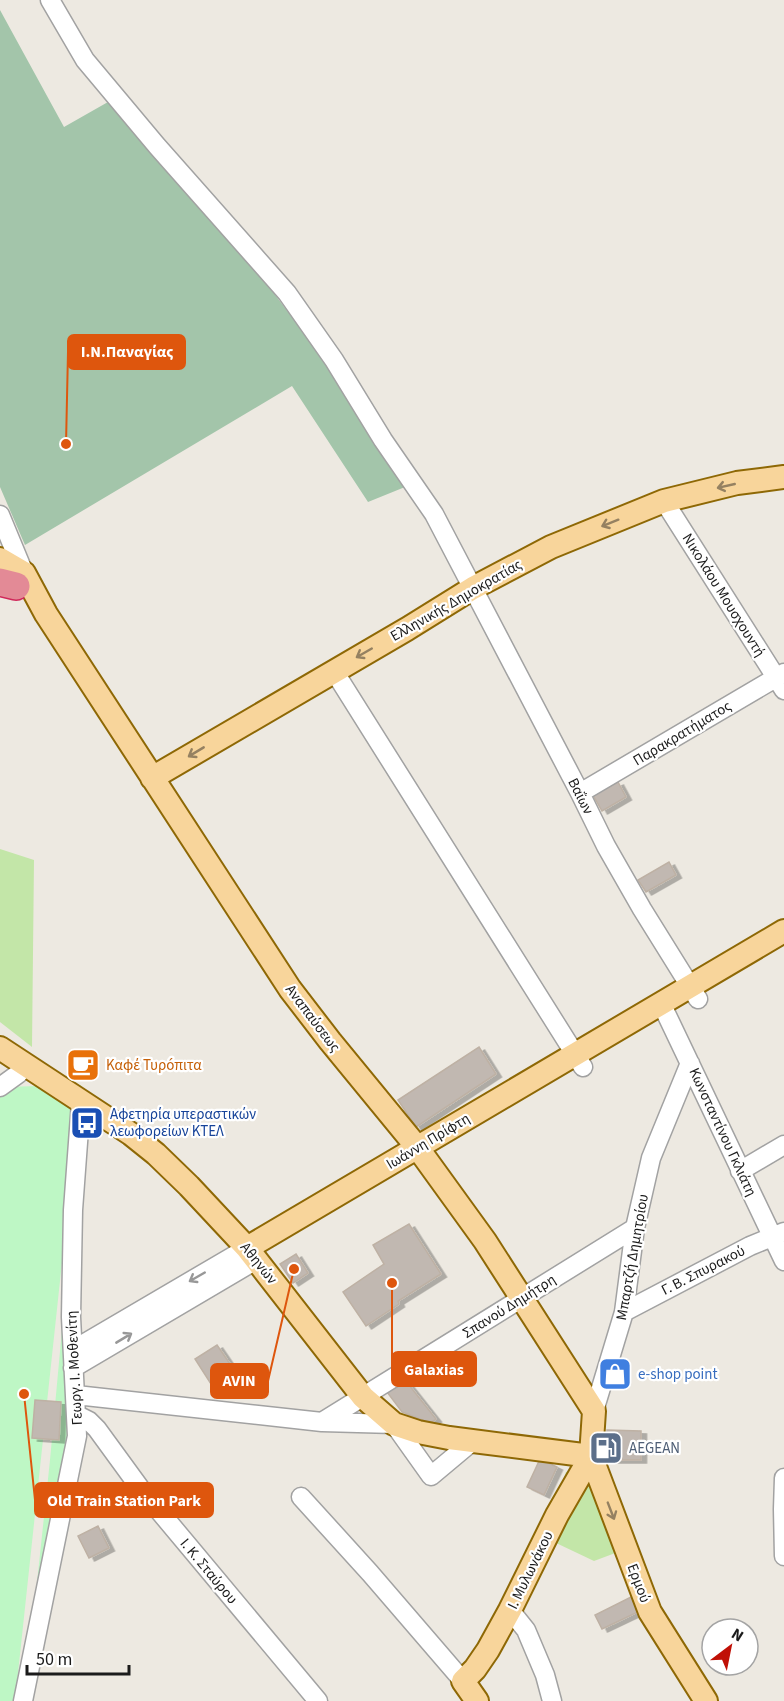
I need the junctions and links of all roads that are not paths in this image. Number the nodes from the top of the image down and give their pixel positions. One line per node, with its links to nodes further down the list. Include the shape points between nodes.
1 (50, 0): 7 (street, Βαΐων, via 85,60 287,293 434,514)
2 (784, 477): 3 (main road, Ελληνικής Δημοκρατίας, one-way to 3, via 737,483)
3 (664, 501): 7 (main road, Ελληνικής Δημοκρατίας, one-way to 7, via 551,546); 9 (street, Νικολάου Μουσχουντή)
4 (0, 515): 6 (street)
5 (0, 559): 6 (main road, Αναπαύσεως)
6 (10, 580): 10 (main road, Αναπαύσεως, via 46,614)
7 (473, 588): 8 (main road, Ελληνικής Δημοκρατίας, one-way to 8); 11 (street, Βαΐων)
8 (334, 671): 10 (main road, Ελληνικής Δημοκρατίας, one-way to 10); 17 (street)
9 (781, 680): 11 (street, Παρακρατήματος)
10 (152, 778): 23 (main road, Αναπαύσεως, via 290,989)
11 (580, 793): 14 (street, Βαΐων, via 606,846)
12 (784, 931): 14 (main road, Ιωάννη Πρίφτη)
13 (784, 948): 14 (main road, Ιωάννη Πρίφτη)
14 (694, 992): 15 (main road, Ιωάννη Πρίφτη)
15 (665, 1010): 17 (main road, Ιωάννη Πρίφτη); 18 (street, Κωνσταντίνου Γκλιάτη)
16 (0, 1048): 19 (main road, Αθηνών)
17 (579, 1060): 23 (main road, Ιωάννη Πρίφτη); 23 (main road, Ιωάννη Πρίφτη, via 505,1113)
18 (690, 1063): 24 (street, Κωνσταντίνου Γκλιάτη); 25 (street, Μπαρτζή Δημητρίου, via 651,1158)
19 (25, 1066): 20 (street); 21 (main road, Αθηνών)
20 (0, 1087)
21 (81, 1102): 27 (main road, Αθηνών, via 156,1154); 31 (street, Γεωργ. Ι. Μοθενίτη, via 73,1210)
22 (784, 1145): 24 (street)
23 (422, 1154): 27 (main road, Ιωάννη Πρίφτη); 29 (main road, Αναπαύσεως)
24 (740, 1170): 26 (street, Κωνσταντίνου Γκλιάτη)
25 (635, 1228): 29 (street, Σπανού Δημήτρη); 30 (street, Μπαρτζή Δημητρίου)
26 (778, 1234): 28 (street, Κωνσταντίνου Γκλιάτη); 30 (street, Γ. Β. Σπυρακού)
27 (252, 1254): 31 (street, Ιωάννη Πρίφτη); 33 (main road, Αθηνών)
28 (784, 1261)
29 (522, 1299): 33 (street, Σπανού Δημήτρη); 34 (main road, Αναπαύσεως)
30 (624, 1312): 34 (street, Μπαρτζή Δημητρίου)
31 (73, 1359): 32 (street, Γεωργ. Ι. Μοθενίτη)
32 (76, 1395): 35 (street, Γεωργ. Ι. Μοθενίτη); 36 (street)
33 (363, 1397): 36 (street, Σπανού Δημήτρη); 37 (main road, Αθηνών)
34 (594, 1411): 39 (main road, Μπαρτζή Δημητρίου)
35 (77, 1415): 45 (street, Γεωργ. Ι. Μοθενίτη, via 77,1436); 46 (street, Ι. Κ. Σταύρου, via 97,1430)
36 (322, 1422): 37 (street)
37 (394, 1424): 38 (main road, Αθηνών); 38 (street, via 430,1476)
38 (474, 1440): 39 (main road, Αθηνών)
39 (591, 1456): 43 (main road, Ι. Μυλωνάκου, via 556,1515); 49 (main road, Ερμού, one-way to 49, via 650,1611)
40 (784, 1478): 42 (street)
41 (301, 1497): 44 (street)
42 (784, 1556)
43 (510, 1610): 44 (main road, Ι. Μυλωνάκου, via 488,1650); 48 (street, via 526,1630)
44 (463, 1682): 47 (main road)
45 (23, 1701)
46 (318, 1701)
47 (477, 1701)
48 (552, 1701)
49 (706, 1701)

